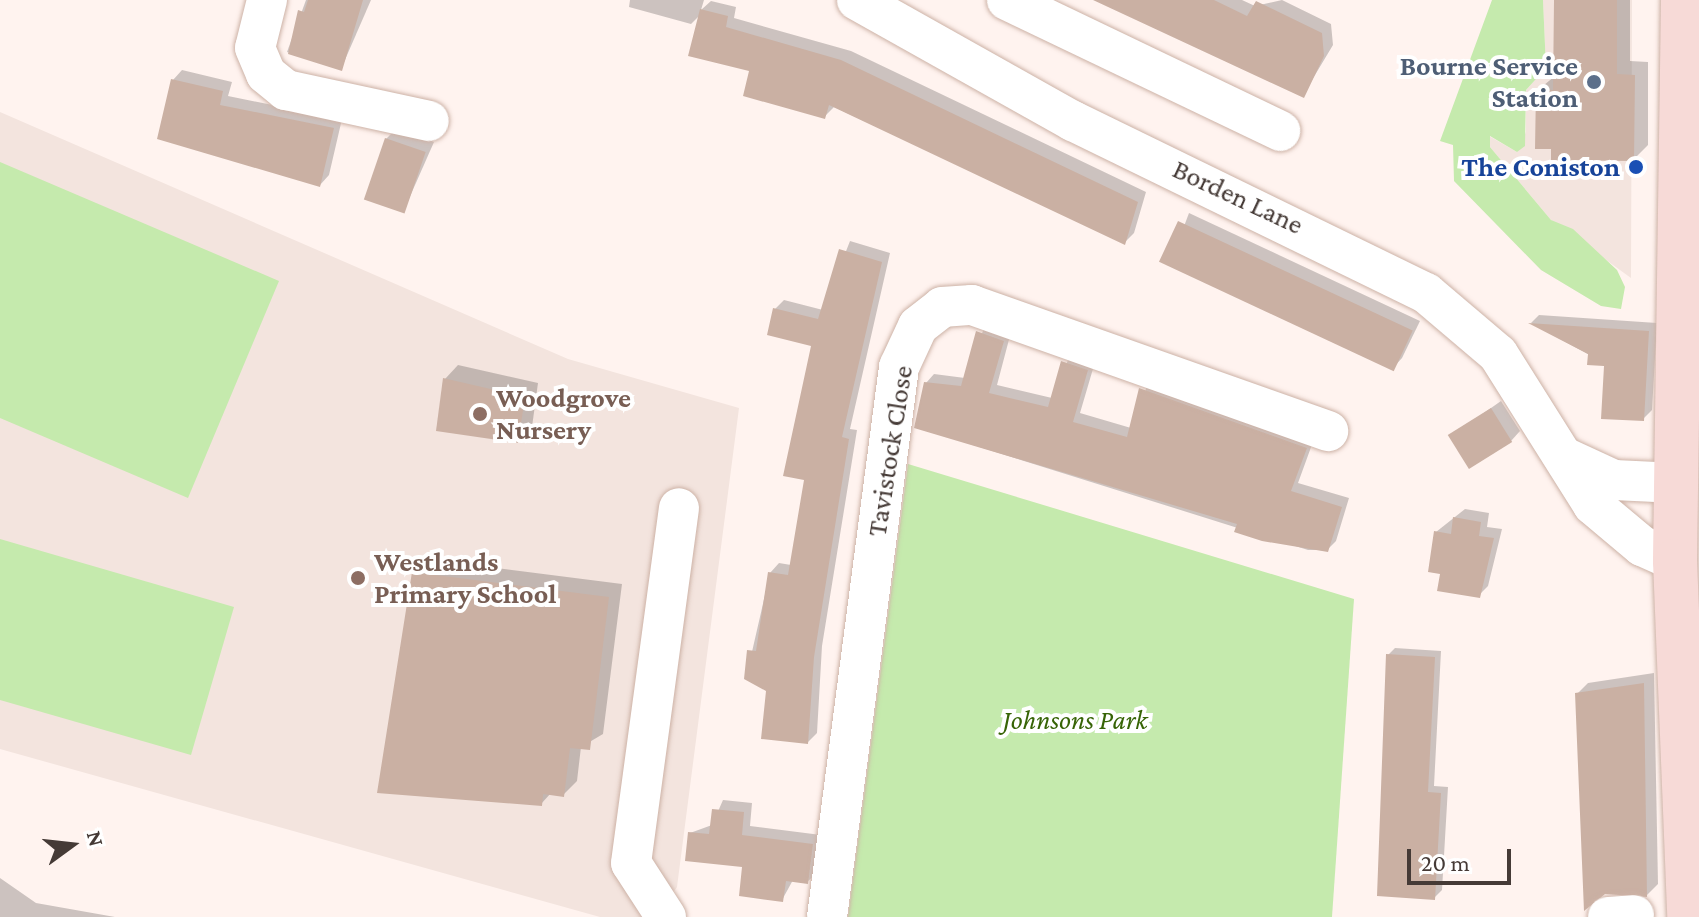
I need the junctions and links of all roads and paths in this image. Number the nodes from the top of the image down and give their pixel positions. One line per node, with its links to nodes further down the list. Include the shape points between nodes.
1 (267, 0): 5 (street, via 255,48 266,74 286,90)
2 (857, 0): 9 (street, Borden Lane, via 1073,121 1426,293 1498,354)
3 (1007, 0): 7 (street)
4 (1683, 0): 6 (main road)
5 (429, 121)
6 (1690, 128): 10 (main road)
7 (1280, 131)
8 (1328, 431): 15 (street, Tavistock Close, via 972,305 942,307 918,326 899,367)
9 (1566, 458): 10 (street, via 1614,480); 12 (street, Borden Lane, via 1593,505 1642,546)
10 (1677, 483): 12 (main road)
11 (679, 508): 14 (street, via 631,863)
12 (1675, 561): 13 (main road)
13 (1692, 914)
14 (666, 917)
15 (827, 917)

